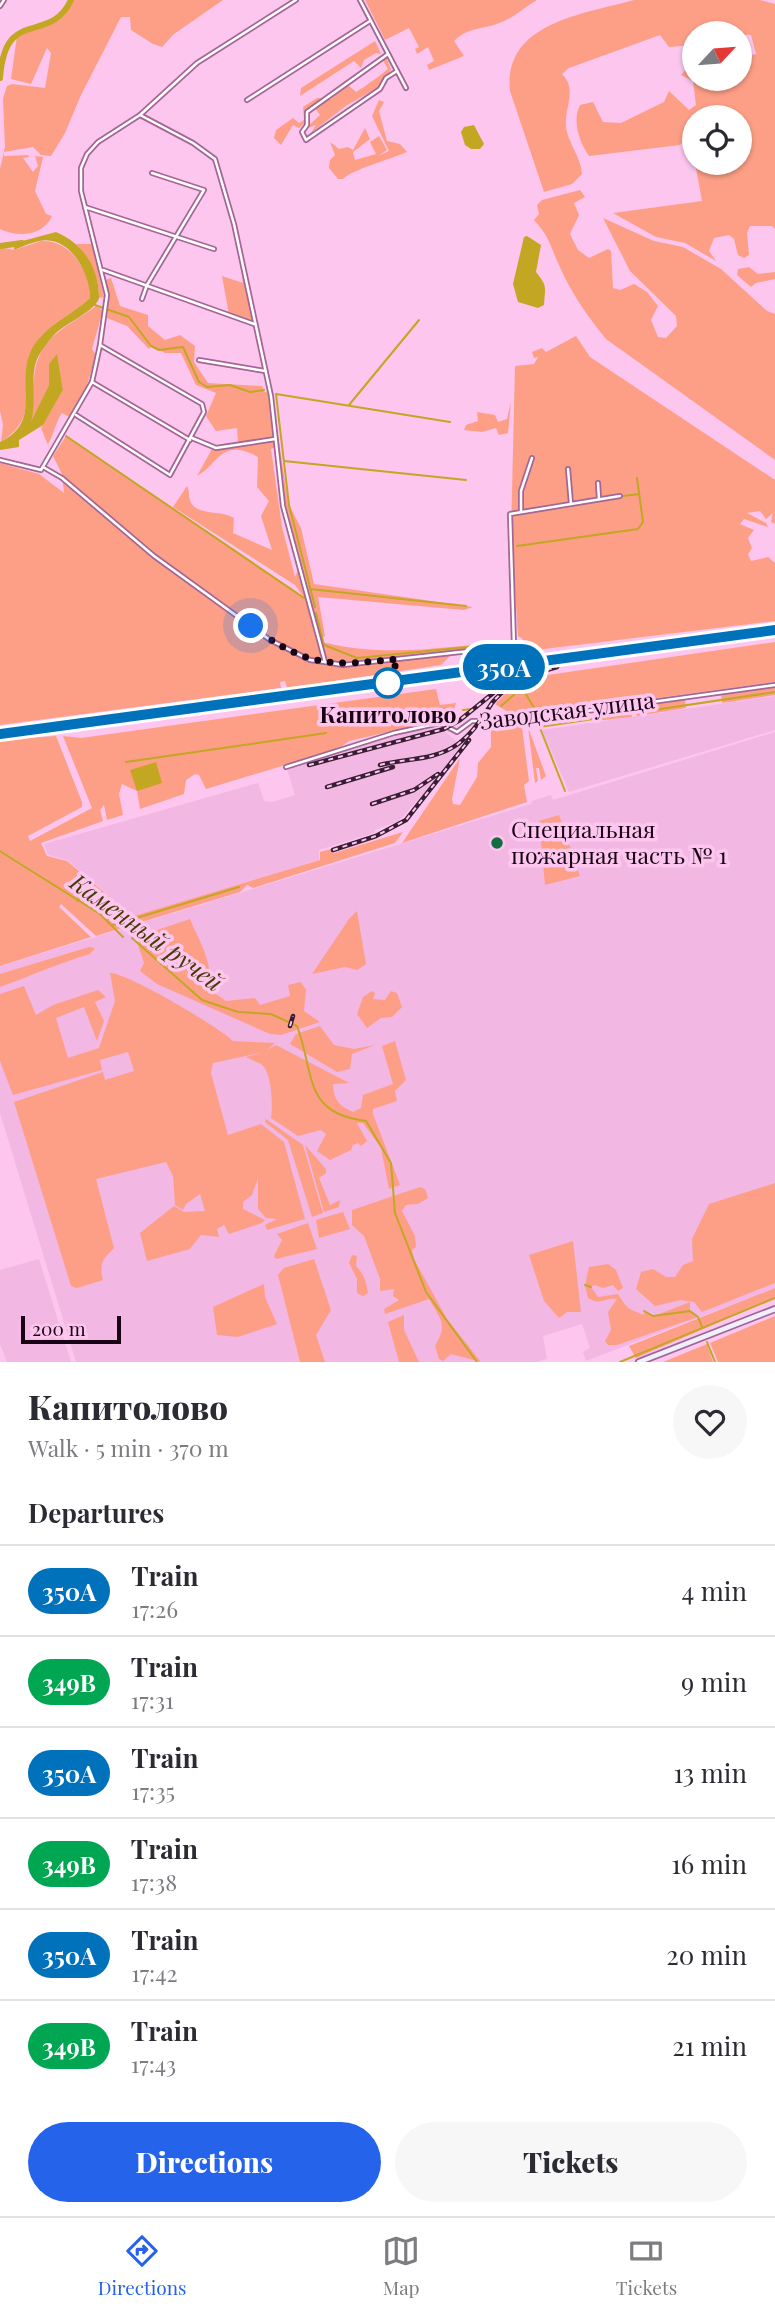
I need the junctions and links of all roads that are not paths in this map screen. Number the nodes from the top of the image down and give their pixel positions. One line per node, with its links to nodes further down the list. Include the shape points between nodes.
1 (5, 0): 4 (street)
2 (296, 0): 10 (street, via 197,63)
3 (360, 0): 5 (street)
4 (0, 6)
5 (370, 21): 6 (street); 9 (street)
6 (388, 54): 7 (street); 7 (street, via 307,112 302,132 306,140 380,89)
7 (397, 71): 8 (street)
8 (406, 88)
9 (247, 100)
10 (139, 115): 12 (street, via 87,154 80,179); 18 (street, via 215,159)
11 (152, 173): 13 (street, via 204,190)
12 (85, 207): 13 (street); 19 (street, via 107,295)
13 (177, 236): 14 (street); 16 (street)
14 (214, 249)
15 (103, 270): 16 (street)
16 (147, 285): 17 (street); 18 (street)
17 (142, 299)
18 (254, 324): 21 (street)
19 (100, 345): 22 (street); 24 (street, via 204,406)
20 (199, 360): 21 (street)
21 (265, 371): 25 (street)
22 (92, 382): 23 (street); 24 (street)
23 (75, 414): 24 (street, via 169,475); 28 (street)
24 (191, 439): 25 (street, via 216,448)
25 (275, 439): 35 (street, via 283,506)
26 (532, 458): 34 (street, via 521,491)
27 (0, 460): 28 (street, via 37,470)
28 (43, 467): 35 (street, via 154,556 270,640 310,660)
29 (568, 469): 33 (street)
30 (598, 482): 32 (street)
31 (620, 496): 32 (street)
32 (599, 499): 33 (street)
33 (570, 504): 34 (street)
34 (521, 511): 35 (street, via 510,514 515,645 343,664)
35 (325, 662)
36 (775, 685): 37 (street, Заводская улица, via 514,721 474,720 457,732 440,723)
37 (286, 767)
38 (775, 1309): 39 (main road)
39 (639, 1362)

